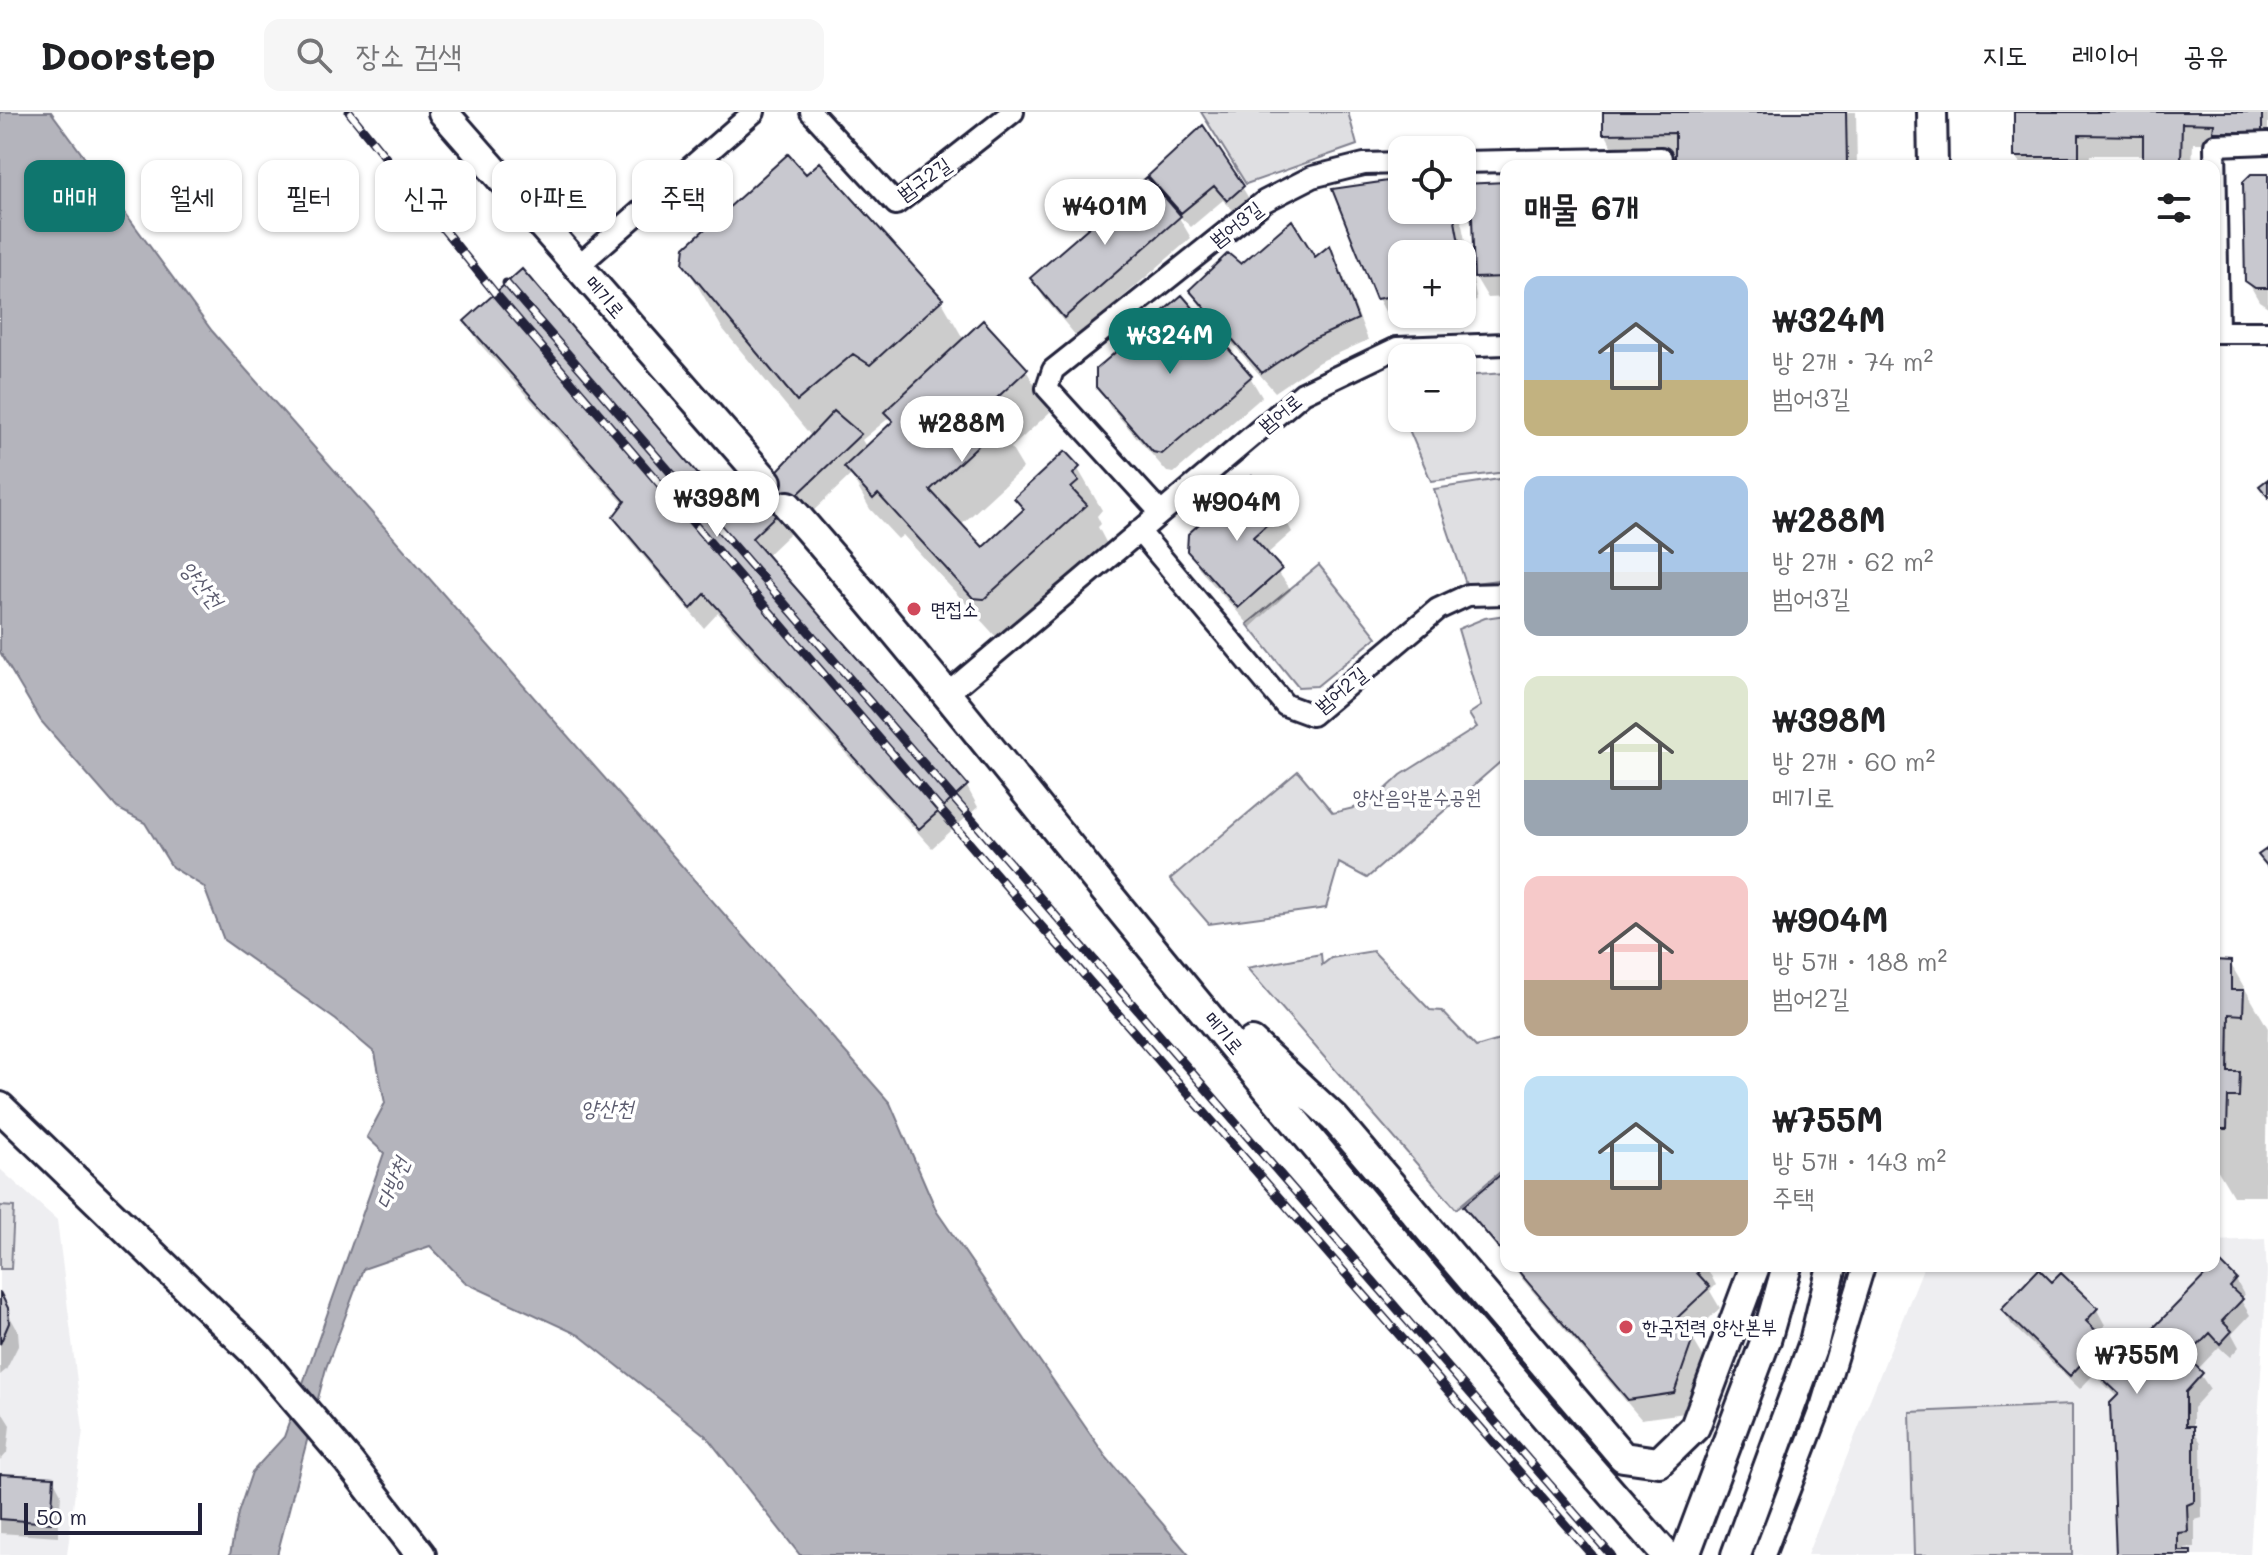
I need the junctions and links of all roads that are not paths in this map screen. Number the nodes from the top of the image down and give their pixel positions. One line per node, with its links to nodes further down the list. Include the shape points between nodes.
1 (443, 112): 14 (street, 메기로)
2 (754, 112): 14 (street)
3 (811, 112): 4 (street, 범구2길, via 896,204)
4 (1013, 112)
5 (1932, 112): 9 (street)
6 (2268, 143): 10 (street, via 2215,145)
7 (1562, 160): 8 (street)
8 (1661, 160)
9 (1933, 160)
10 (2215, 160)
11 (1500, 161): 12 (street)
12 (1476, 162)
13 (1388, 163): 20 (street, 범어3길, via 1312,177 1265,201 1053,370 1047,388)
14 (578, 266): 18 (street, 메기로)
15 (2220, 332): 16 (street)
16 (2268, 332)
17 (1500, 344): 20 (street, 범어로, via 1397,348 1303,393)
18 (767, 482)
19 (788, 506): 23 (street, 메기로)
20 (1161, 513): 21 (street, 범어로)
21 (1139, 531): 22 (street, 범어2길, via 1285,705 1312,715 1438,609 1468,595); 23 (street, 범어로)
22 (1500, 594)
23 (947, 694): 24 (street, 메기로)
24 (1166, 962): 26 (street, via 1335,1119 1623,1457 1659,1462 1695,1427); 31 (street, 메기로)
25 (0, 1107): 30 (street, via 259,1357)
26 (1753, 1272)
27 (1785, 1272): 32 (street, via 1767,1337)
28 (1831, 1272): 33 (street, via 1814,1342)
29 (1862, 1272): 34 (street, via 1822,1404)
30 (421, 1555)
31 (1666, 1555)
32 (1685, 1555)
33 (1736, 1555)
34 (1764, 1555)

